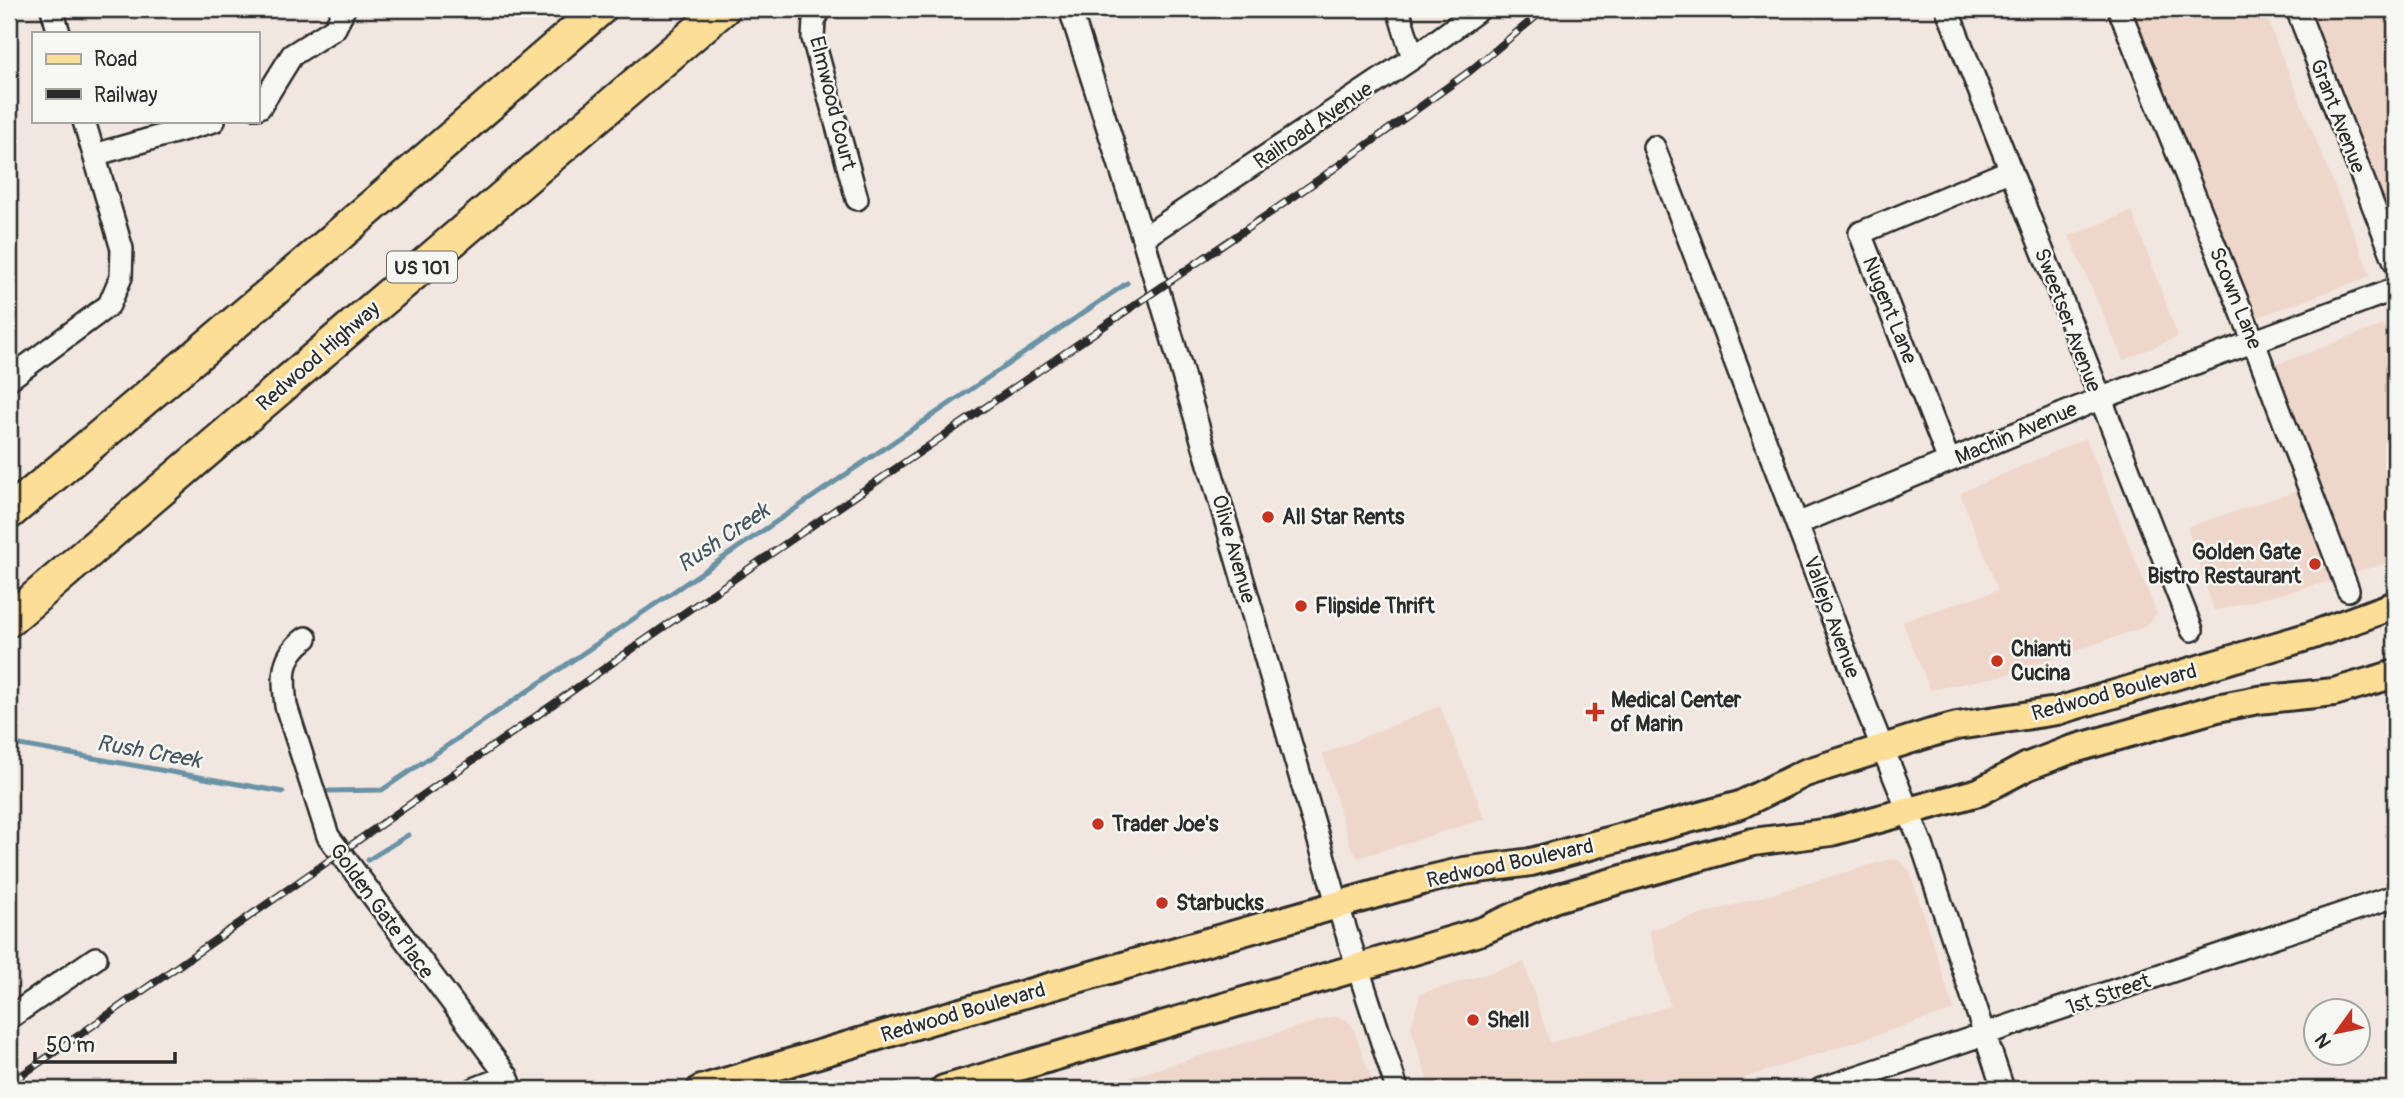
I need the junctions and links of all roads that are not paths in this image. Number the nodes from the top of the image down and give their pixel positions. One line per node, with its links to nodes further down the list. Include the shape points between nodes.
1 (52, 9): 12 (street)
2 (344, 9): 14 (street, via 335,27 292,55)
3 (600, 9): 28 (highway)
4 (723, 9): 34 (highway, Redwood Highway / US 101)
5 (820, 9): 20 (street, Elmwood Court, via 814,38)
6 (1070, 9): 21 (street, Olive Avenue)
7 (1398, 9): 13 (street)
8 (1480, 9): 13 (street, Railroad Avenue)
9 (1947, 9): 19 (street, Sweetser Avenue)
10 (2119, 9): 24 (street, Scown Lane)
11 (2297, 9): 22 (street, Grant Avenue)
12 (59, 32)
13 (1413, 58): 21 (street, Railroad Avenue)
14 (259, 107)
15 (84, 122): 18 (street)
16 (210, 122): 18 (street)
17 (1654, 148): 31 (street, Vallejo Avenue)
18 (94, 155): 25 (street, via 122,249 121,277 109,305)
19 (2011, 170): 26 (street, Sweetser Avenue); 27 (street, Nugent Lane, via 1860,233)
20 (857, 199)
21 (1143, 238): 41 (street, Olive Avenue)
22 (2395, 262)
23 (2395, 289): 24 (street, Machin Avenue)
24 (2253, 340): 26 (street, Machin Avenue); 32 (street, Scown Lane)
25 (9, 379)
26 (2099, 399): 27 (street, Machin Avenue); 35 (street, Sweetser Avenue)
27 (1950, 461): 31 (street, Machin Avenue)
28 (67, 464): 29 (highway); 30 (highway)
29 (9, 495)
30 (9, 513)
31 (1797, 524): 38 (street, Vallejo Avenue)
32 (2348, 590)
33 (2395, 606): 38 (main road, Redwood Boulevard, via 2057,711 1957,726)
34 (9, 620)
35 (2192, 630)
36 (306, 638): 46 (street, Golden Gate Place, via 288,656 283,684 327,836)
37 (2395, 674): 39 (main road, Redwood Boulevard, via 2334,692 2217,708 2070,750 1979,792)
38 (1884, 748): 39 (street, Vallejo Avenue); 41 (main road, Redwood Boulevard, via 1805,774 1740,805 1531,862 1465,871)
39 (1909, 810): 43 (main road, Redwood Boulevard, via 1831,832 1753,842 1556,898 1482,931); 45 (street, Vallejo Avenue)
40 (2395, 896): 45 (street, 1st Street)
41 (1338, 906): 43 (street, Olive Avenue); 49 (main road, Redwood Boulevard)
42 (96, 958): 44 (street)
43 (1357, 968): 47 (main road, Redwood Boulevard); 50 (street, Olive Avenue)
44 (9, 1018)
45 (1985, 1036): 51 (street, 1st Street); 52 (street, Vallejo Avenue)
46 (509, 1083): 48 (street)
47 (961, 1087)
48 (474, 1089)
49 (701, 1089)
50 (1397, 1089)
51 (1821, 1089)
52 (2003, 1089)

